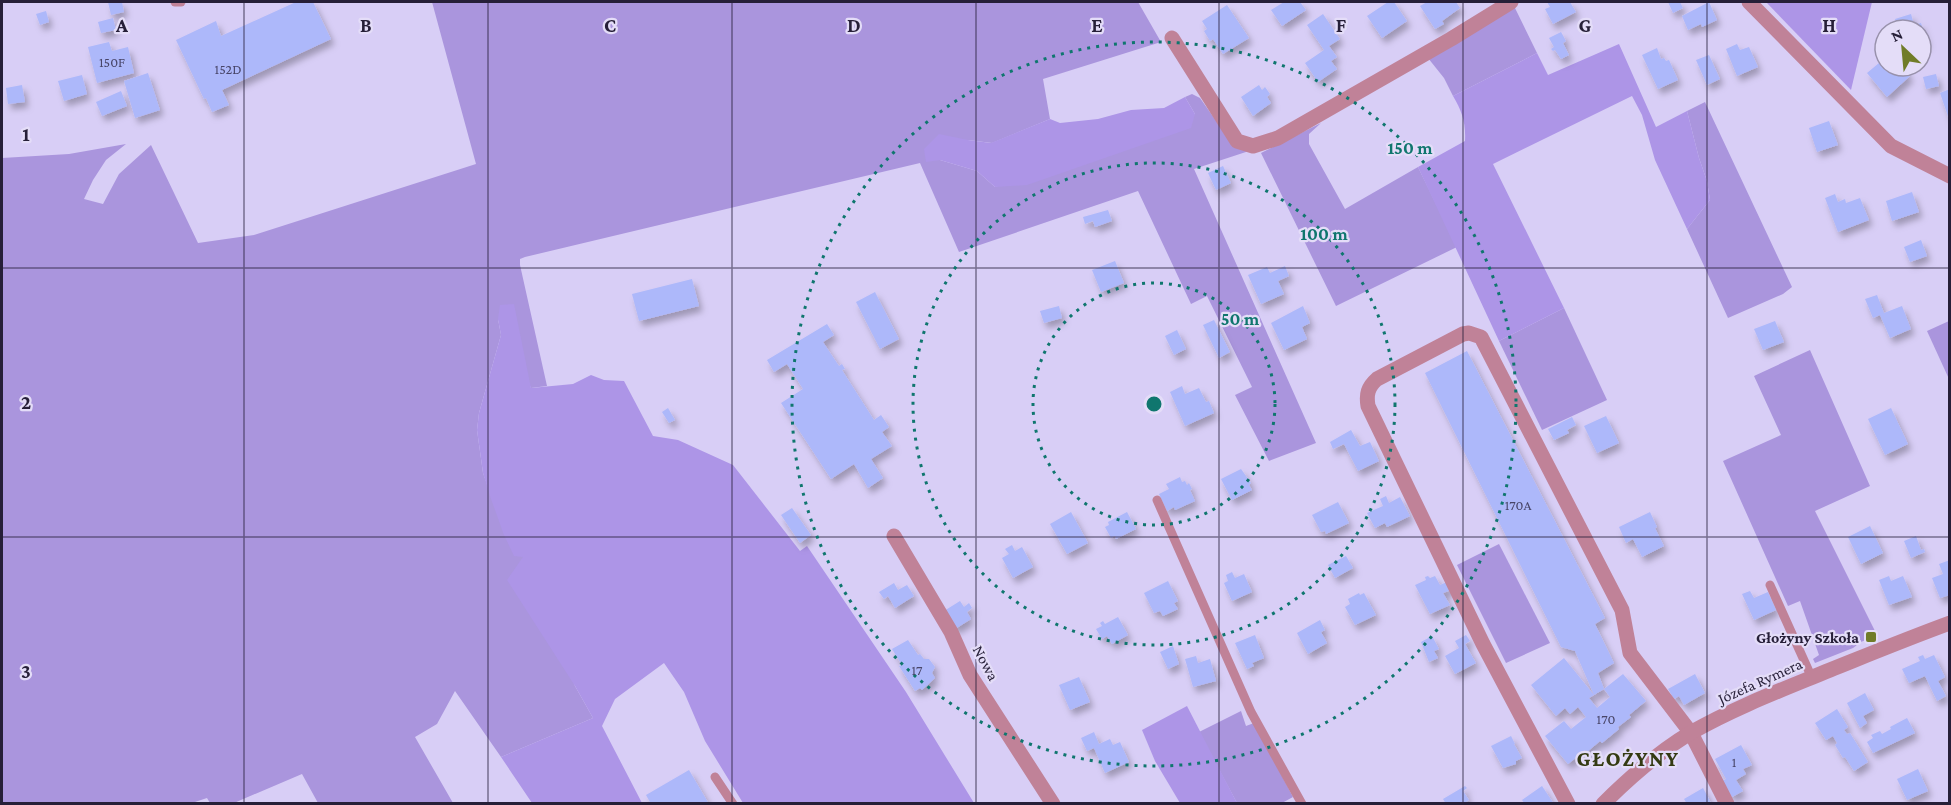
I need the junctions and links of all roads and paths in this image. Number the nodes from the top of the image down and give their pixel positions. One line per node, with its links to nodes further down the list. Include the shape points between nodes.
1 (175, 2): 2 (lane)
2 (180, 2)
3 (1511, 2): 5 (street, via 1278,138 1253,146 1237,141)
4 (1749, 2): 6 (street, via 1891,146)
5 (1172, 38)
6 (1950, 176)
7 (1157, 500): 16 (lane, via 1251,712)
8 (894, 536): 15 (street, Nowa, via 951,632 970,675)
9 (1770, 585): 11 (lane)
10 (1950, 623): 11 (street, Józefa Rymera)
11 (1812, 678): 12 (street, Józefa Rymera)
12 (1691, 733): 17 (street, via 1630,653 1622,610 1481,337 1463,334 1377,378 1368,390 1368,406 1483,644); 18 (street, Józefa Rymera, via 1634,775); 19 (street)
13 (715, 777): 14 (lane)
14 (733, 804)
15 (1053, 804)
16 (1302, 804)
17 (1568, 804)
18 (1603, 804)
19 (1727, 804)

